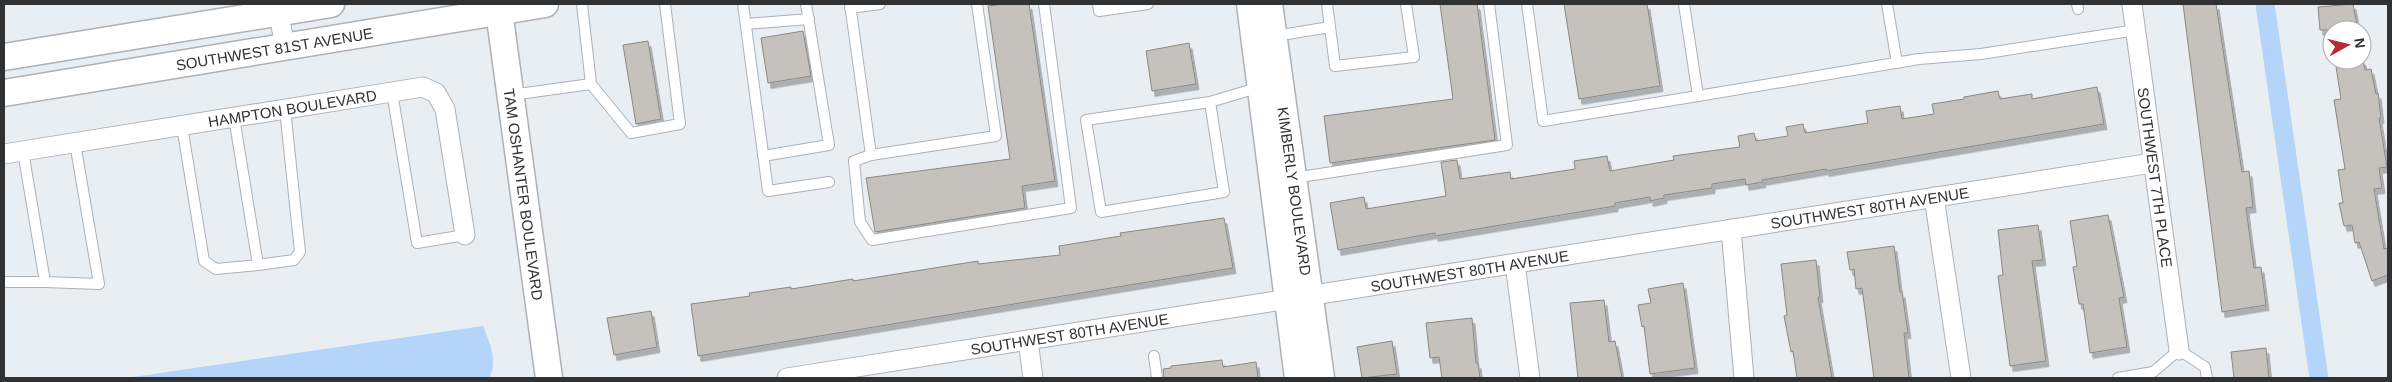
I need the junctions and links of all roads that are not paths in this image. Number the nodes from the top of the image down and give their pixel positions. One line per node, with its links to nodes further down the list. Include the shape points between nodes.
1 (331, 4): 22 (street)
2 (545, 4): 23 (street, SOUTHWEST 81ST AVENUE)
3 (582, 4): 32 (lane)
4 (665, 4): 32 (lane, via 680,124 631,133)
5 (743, 4): 25 (lane)
6 (806, 4): 24 (lane)
7 (880, 4): 21 (lane)
8 (977, 4): 45 (lane, via 996,136)
9 (1044, 4): 45 (lane, via 1071,208 872,240 860,222 854,161)
10 (1098, 4): 11 (lane, via 1099,11)
11 (1148, 4)
12 (1250, 4): 28 (street, KIMBERLY BOULEVARD)
13 (1269, 4): 28 (street, KIMBERLY BOULEVARD)
14 (1326, 4): 26 (lane)
15 (1406, 4): 26 (lane, via 1414,56 1335,66)
16 (1489, 4): 48 (lane, via 1506,145)
17 (1527, 4): 37 (lane, via 1543,121)
18 (1684, 4): 37 (lane)
19 (1887, 4): 31 (lane)
20 (2132, 4): 27 (street, SOUTHWEST 7TH PLACE)
21 (850, 6): 45 (lane)
22 (278, 8): 29 (street); 30 (street)
23 (498, 8): 29 (street, SOUTHWEST 81ST AVENUE); 36 (street, TAM OSHANTER BOULEVARD)
24 (809, 19): 25 (lane); 46 (lane, via 829,145)
25 (746, 24): 46 (lane)
26 (1330, 27): 28 (lane)
27 (2136, 30): 31 (lane, via 1982,54); 47 (street, SOUTHWEST 7TH PLACE)
28 (1264, 38): 33 (street, KIMBERLY BOULEVARD)
29 (285, 47): 35 (street, SOUTHWEST 81ST AVENUE)
30 (4, 58)
31 (1896, 63): 37 (lane)
32 (591, 84): 36 (lane)
33 (1270, 84): 38 (lane); 48 (street, KIMBERLY BOULEVARD); 57 (street, KIMBERLY BOULEVARD)
34 (392, 92): 39 (street, HAMPTON BOULEVARD); 52 (street, HAMPTON BOULEVARD, via 422,87 436,93 445,109); 52 (lane, via 417,243)
35 (4, 93)
36 (510, 95): 62 (street, TAM OSHANTER BOULEVARD)
37 (1698, 96)
38 (1210, 102): 38 (lane, via 1086,120 1101,212 1224,192)
39 (285, 109): 40 (street, HAMPTON BOULEVARD); 54 (lane, via 300,252 294,260)
40 (234, 118): 41 (street, HAMPTON BOULEVARD); 54 (lane)
41 (182, 126): 42 (street, HAMPTON BOULEVARD); 54 (lane, via 204,261 216,269)
42 (75, 142): 43 (street, HAMPTON BOULEVARD); 56 (lane, via 100,284)
43 (23, 151): 44 (street, HAMPTON BOULEVARD); 56 (lane)
44 (4, 154)
45 (871, 155)
46 (764, 156): 49 (lane, via 768,191)
47 (2152, 163): 50 (street, SOUTHWEST 80TH AVENUE); 59 (street, SOUTHWEST 7TH PLACE)
48 (1293, 178): 57 (street, KIMBERLY BOULEVARD)
49 (830, 182)
50 (1934, 198): 51 (street, SOUTHWEST 80TH AVENUE); 70 (street)
51 (1731, 229): 53 (street, SOUTHWEST 80TH AVENUE); 69 (street)
52 (464, 236)
53 (1515, 264): 57 (street, SOUTHWEST 80TH AVENUE); 68 (street)
54 (258, 265)
55 (4, 282): 56 (lane)
56 (45, 282)
57 (1298, 297): 58 (street, SOUTHWEST 80TH AVENUE); 66 (street, KIMBERLY BOULEVARD); 67 (street, KIMBERLY BOULEVARD)
58 (1028, 340): 61 (street, SOUTHWEST 80TH AVENUE); 64 (street)
59 (2179, 350): 71 (lane, via 2153,372); 72 (lane, via 2205,367)
60 (1154, 356): 65 (lane)
61 (820, 376): 63 (street, SOUTHWEST 80TH AVENUE)
62 (549, 378)
63 (787, 378)
64 (1033, 378)
65 (1157, 378)
66 (1298, 378)
67 (1321, 378)
68 (1530, 378)
69 (1744, 378)
70 (1961, 378)
71 (2118, 378)
72 (2207, 378)

